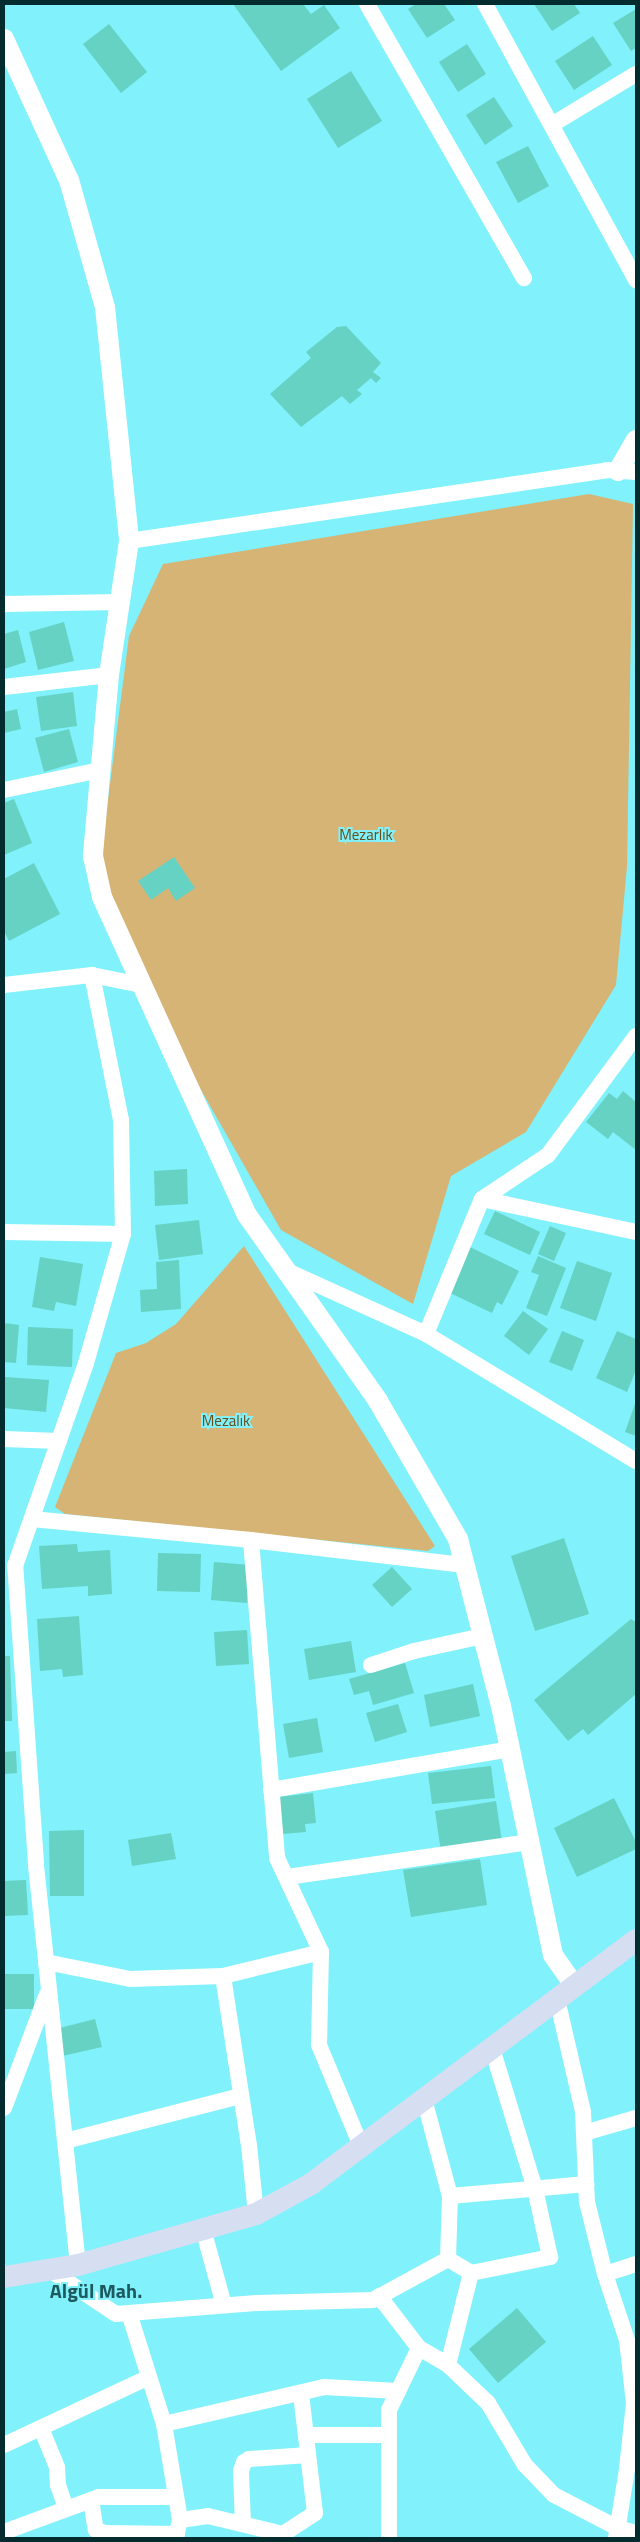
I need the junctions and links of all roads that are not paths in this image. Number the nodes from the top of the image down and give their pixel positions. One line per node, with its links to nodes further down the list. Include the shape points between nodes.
1 (367, 4): 6 (street)
2 (485, 4): 5 (street)
3 (4, 39): 10 (street, via 69,180 105,307)
4 (636, 74): 5 (street)
5 (553, 124): 7 (street)
6 (524, 278)
7 (636, 280)
8 (636, 440): 9 (street)
9 (627, 471): 10 (street)
10 (129, 541): 11 (street)
11 (120, 602): 12 (street); 13 (street)
12 (4, 604)
13 (109, 675): 14 (street); 15 (street)
14 (4, 687)
15 (101, 770): 16 (street); 19 (street, via 93,856 102,898)
16 (4, 790)
17 (92, 976): 18 (street); 19 (street); 24 (street, via 122,1120)
18 (4, 985)
19 (141, 985): 25 (street, via 246,1215)
20 (636, 1036): 21 (street, via 548,1155)
21 (482, 1199): 23 (street); 26 (street)
22 (4, 1232): 24 (street)
23 (636, 1232)
24 (123, 1234): 28 (street, via 86,1363)
25 (285, 1270): 26 (street); 32 (street, via 378,1401 458,1539)
26 (426, 1334): 29 (street)
27 (4, 1439): 28 (street)
28 (59, 1441): 30 (street)
29 (636, 1461)
30 (32, 1519): 31 (street); 41 (street, via 15,1566)
31 (251, 1540): 32 (street); 36 (street)
32 (465, 1565): 33 (street)
33 (483, 1636): 34 (street, via 414,1650); 35 (street)
34 (371, 1665)
35 (510, 1749): 36 (street); 37 (street)
36 (271, 1790): 38 (street, via 277,1858)
37 (530, 1842): 38 (street); 44 (street, via 553,1956)
38 (287, 1877): 40 (street)
39 (636, 1940): 44 (main road)
40 (321, 1952): 42 (street); 52 (street, via 319,2045)
41 (46, 1962): 42 (street, via 130,1979); 43 (street)
42 (223, 1976): 46 (street)
43 (49, 1990): 48 (street); 51 (street)
44 (566, 1992): 45 (main road); 50 (street)
45 (492, 2048): 47 (main road); 54 (street)
46 (240, 2096): 51 (street); 56 (street)
47 (424, 2099): 52 (main road); 55 (street)
48 (4, 2108)
49 (636, 2118): 50 (street)
50 (584, 2133): 53 (street)
51 (65, 2141): 60 (street)
52 (361, 2146): 56 (main road, via 311,2184)
53 (586, 2184): 54 (street); 63 (street, via 587,2202)
54 (534, 2189): 55 (street); 62 (street, via 550,2257)
55 (450, 2196): 58 (street)
56 (256, 2214): 57 (main road)
57 (203, 2229): 60 (main road); 66 (street)
58 (448, 2259): 62 (street); 65 (street)
59 (636, 2264): 63 (street)
60 (78, 2265): 61 (main road)
61 (50, 2270): 64 (main road); 67 (street, via 116,2314)
62 (471, 2273): 69 (street)
63 (605, 2274): 79 (street, via 627,2340 634,2403)
64 (4, 2277)
65 (379, 2296): 66 (street, via 373,2300); 68 (street)
66 (224, 2305): 67 (street)
67 (129, 2312): 70 (street)
68 (419, 2348): 69 (street); 71 (street)
69 (448, 2364): 86 (street, via 488,2403 525,2465 554,2495)
70 (150, 2377): 73 (street); 74 (street)
71 (398, 2391): 72 (street, via 324,2387); 76 (street, via 389,2410)
72 (301, 2393): 73 (street); 75 (street)
73 (164, 2424): 80 (street)
74 (40, 2428): 77 (street); 82 (street, via 57,2467 58,2485)
75 (306, 2435): 76 (street); 78 (street)
76 (389, 2435): 89 (street)
77 (4, 2445)
78 (308, 2455): 83 (street, via 249,2458 244,2462 241,2471); 88 (street, via 315,2513)
79 (632, 2463): 86 (street)
80 (176, 2497): 81 (street); 84 (street)
81 (91, 2500): 82 (street); 84 (street, via 96,2530 105,2534)
82 (66, 2508): 85 (street)
83 (243, 2524): 84 (street, via 208,2516); 88 (street)
84 (178, 2531)
85 (4, 2532)
86 (617, 2533): 87 (street)
87 (636, 2533)
88 (284, 2536)
89 (389, 2538)

